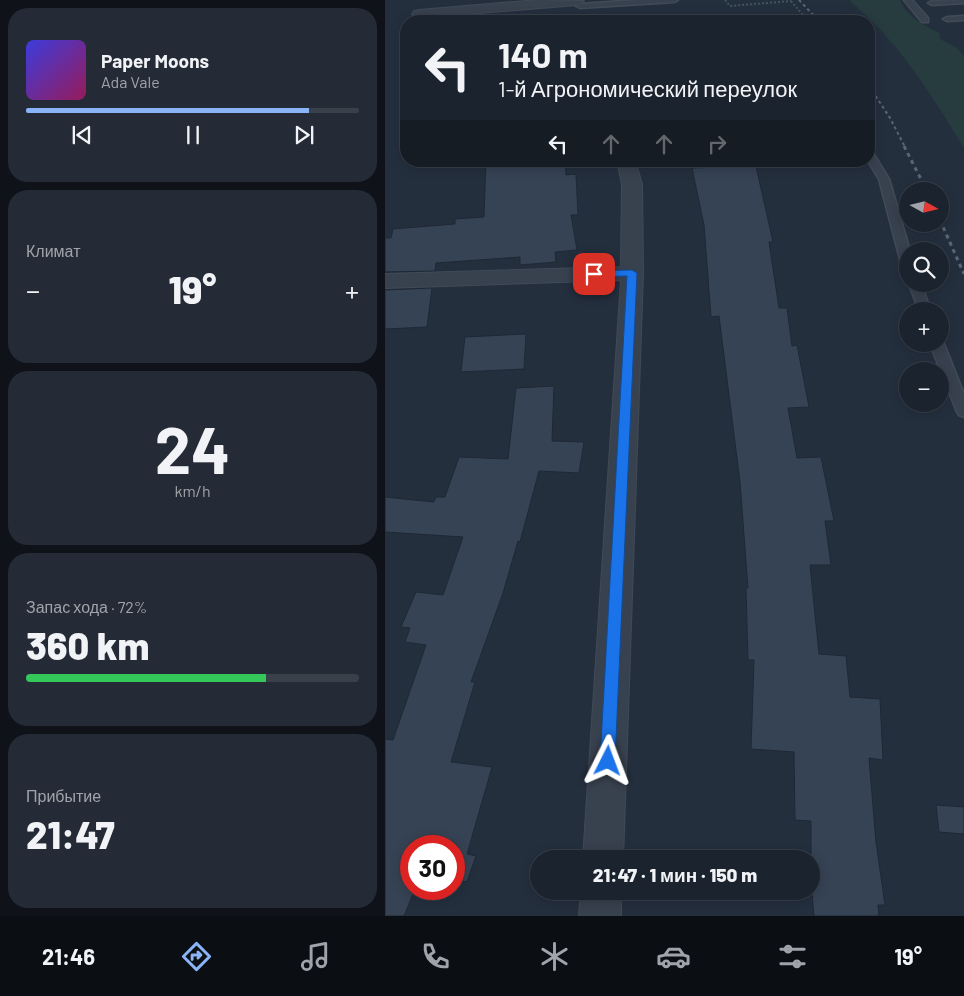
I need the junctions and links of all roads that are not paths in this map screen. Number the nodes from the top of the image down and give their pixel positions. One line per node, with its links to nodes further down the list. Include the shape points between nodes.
1 (673, 0): 4 (lane)
2 (908, 0): 10 (lane)
3 (964, 1): 5 (lane)
4 (577, 3): 6 (street); 7 (street)
5 (932, 3)
6 (419, 14)
7 (584, 15)
8 (964, 18): 9 (lane)
9 (947, 19)
10 (925, 20)
11 (875, 165): 13 (lane, via 884,179)
12 (628, 167): 14 (street, via 632,184)
13 (901, 242)
14 (632, 273): 15 (street); 18 (street)
15 (385, 281)
16 (940, 352): 17 (lane)
17 (964, 412)
18 (603, 850)
19 (601, 900): 20 (street)
20 (600, 916)

